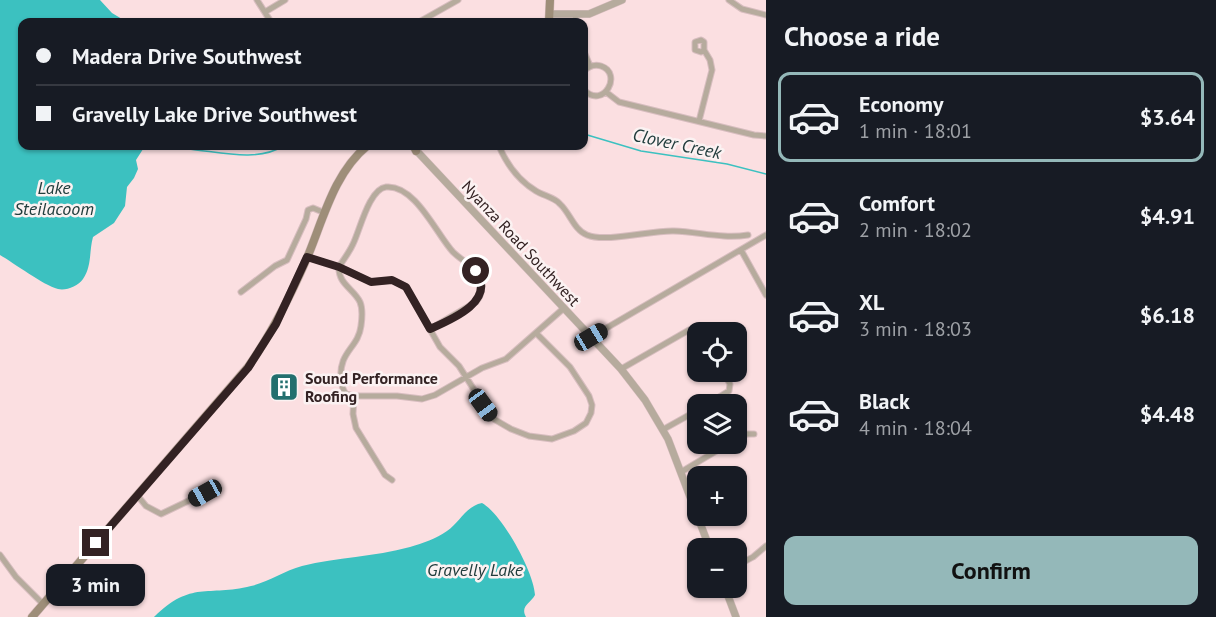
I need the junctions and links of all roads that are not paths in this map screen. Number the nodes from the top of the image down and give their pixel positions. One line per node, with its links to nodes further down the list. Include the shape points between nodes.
1 (257, 0): 7 (street)
2 (285, 0): 7 (street)
3 (458, 0): 10 (street)
4 (550, 0): 11 (main road)
5 (622, 0): 12 (street)
6 (729, 0): 8 (street)
7 (265, 12): 9 (street)
8 (766, 15)
9 (269, 18)
10 (426, 18)
11 (550, 18)
12 (578, 18)
13 (704, 50): 18 (street, via 712,70)
14 (588, 61): 15 (street)
15 (590, 66): 17 (street, via 608,71 611,81)
16 (588, 92): 17 (street, via 594,96)
17 (606, 92): 18 (street, via 618,102)
18 (699, 121): 19 (street)
19 (766, 136)
20 (363, 150): 23 (main road, via 348,166)
21 (417, 150): 31 (street, Nyanza Road Southwest)
22 (501, 150): 24 (street, via 515,174 535,191 560,203 585,235 675,231 709,236)
23 (325, 213): 27 (main road); 29 (street, via 313,207 308,210 287,260)
24 (748, 235)
25 (766, 235): 26 (street)
26 (741, 250): 30 (street); 35 (street)
27 (307, 257): 28 (street); 47 (main road, via 276,324 248,368)
28 (339, 267): 32 (street, via 371,282 400,282); 32 (street, via 352,247 372,198 383,188 400,190 413,199 482,282 476,302); 38 (street, via 340,278 362,308 360,335 346,352 340,371 344,392)
29 (241, 292)
30 (766, 295)
31 (564, 308): 33 (street); 35 (street, Nyanza Road Southwest)
32 (430, 329): 37 (street)
33 (536, 333): 37 (street, via 506,359); 37 (street, via 573,371 589,396 591,415 580,427 549,439 511,429 492,418)
34 (687, 333): 36 (street)
35 (591, 337): 36 (street, Nyanza Road Southwest)
36 (621, 369): 40 (street, Nyanza Road Southwest)
37 (466, 377): 38 (street, via 430,398)
38 (354, 396): 45 (street, via 356,428)
39 (687, 416): 40 (street)
40 (663, 429): 44 (street, Nyanza Road Southwest)
41 (747, 434): 42 (street)
42 (754, 434)
43 (711, 454): 44 (street)
44 (681, 472): 48 (street, Nyanza Road Southwest)
45 (392, 480)
46 (217, 490): 47 (street, via 161,514 146,506)
47 (137, 495): 53 (main road)
48 (706, 538)
49 (766, 546): 51 (street)
50 (0, 555): 53 (street)
51 (747, 560)
52 (728, 598): 55 (street)
53 (43, 604): 54 (main road)
54 (32, 617)
55 (735, 617)

